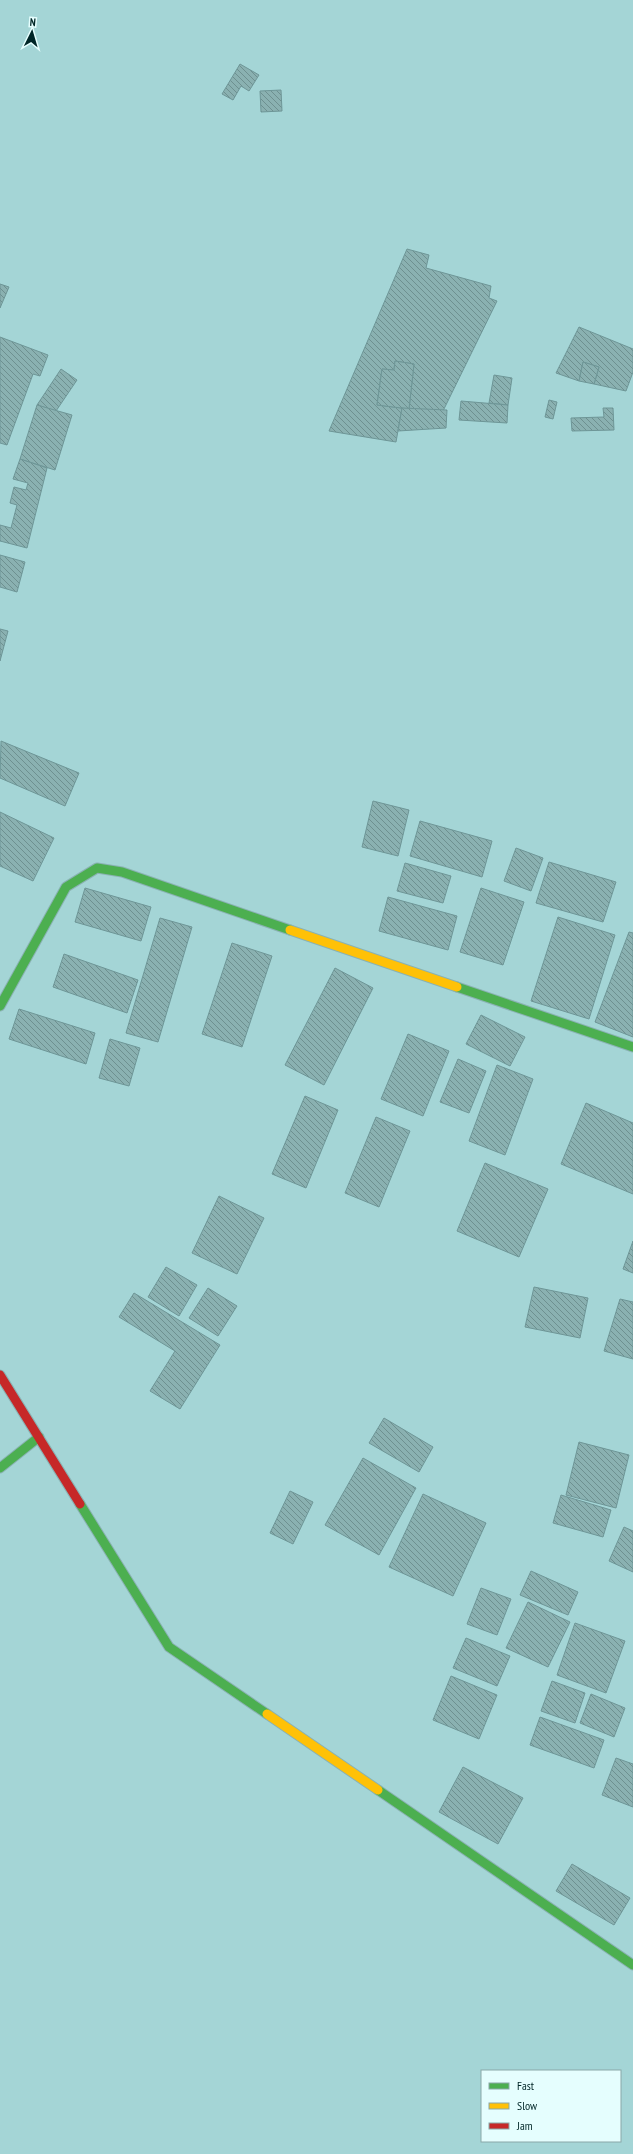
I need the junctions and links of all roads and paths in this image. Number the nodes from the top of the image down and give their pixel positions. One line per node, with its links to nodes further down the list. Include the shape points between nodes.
1 (0, 1006): 2 (street, via 66,887 97,868 122,872)
2 (633, 1047)
3 (0, 1375): 4 (street)
4 (39, 1437): 5 (street); 6 (street, via 169,1647)
5 (0, 1468)
6 (633, 1965)

